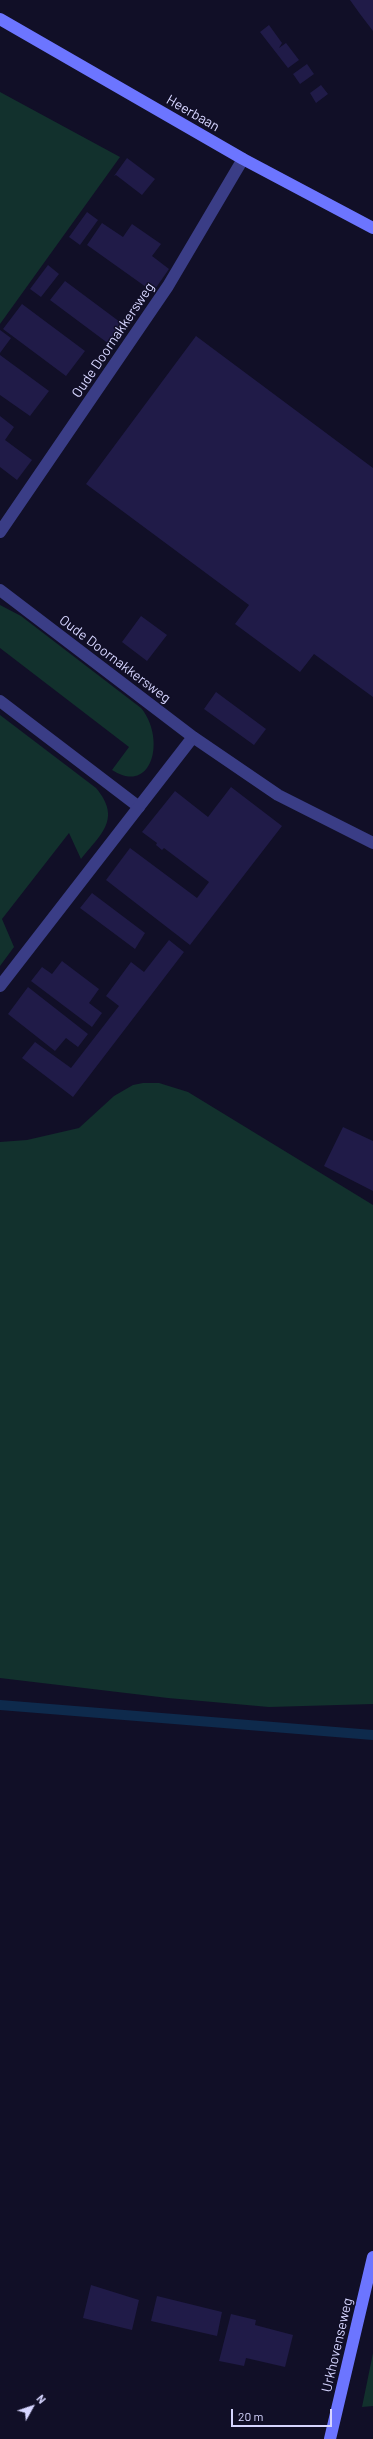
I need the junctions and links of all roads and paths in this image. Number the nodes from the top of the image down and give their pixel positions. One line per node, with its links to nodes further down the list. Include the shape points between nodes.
1 (0, 19): 2 (street, Heerbaan)
2 (243, 159): 3 (street, Heerbaan); 4 (street, Oude Doornakkersweg, via 168,286)
3 (373, 228)
4 (0, 532)
5 (0, 590): 7 (street, Oude Doornakkersweg)
6 (0, 701): 8 (street)
7 (193, 737): 8 (street); 9 (street, Oude Doornakkersweg, via 278,795)
8 (139, 807): 10 (street)
9 (373, 843)
10 (0, 986)
11 (373, 2257): 12 (street, Urkhovenseweg)
12 (330, 2439)

